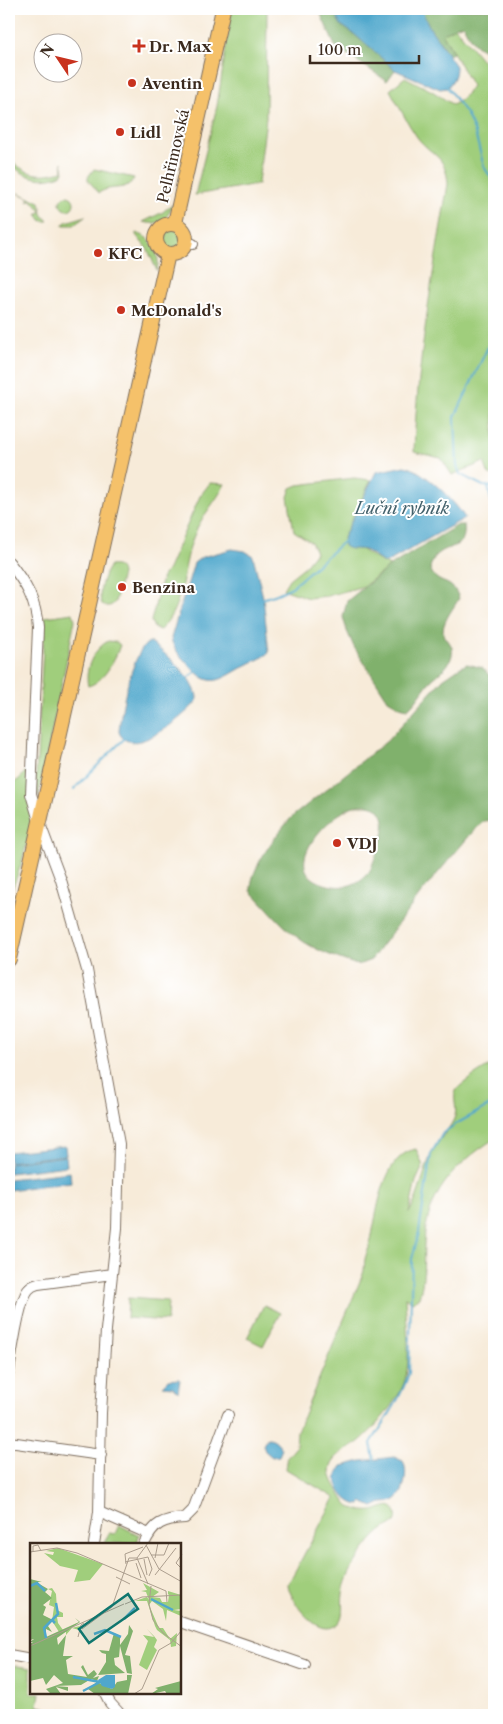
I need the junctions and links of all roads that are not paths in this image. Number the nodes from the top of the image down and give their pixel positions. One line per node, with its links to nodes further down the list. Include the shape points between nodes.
1 (223, 9): 2 (main road, Pelhřimovská)
2 (175, 223): 3 (main road, via 162,226 156,237 158,246); 3 (main road, via 185,230 190,243 180,252)
3 (168, 254): 5 (main road)
4 (9, 562): 5 (street, via 28,589 37,612 31,794)
5 (40, 824): 6 (main road); 7 (street, via 61,880 87,970 119,1144)
6 (9, 959)
7 (112, 1274): 8 (street, via 38,1284 29,1289 24,1299); 11 (street, via 102,1385)
8 (9, 1372)
9 (228, 1415): 13 (street, via 193,1510 185,1518 157,1524)
10 (9, 1442): 11 (street)
11 (100, 1455): 12 (street)
12 (99, 1512): 13 (street); 14 (street)
13 (148, 1534): 15 (street)
14 (94, 1543)
15 (144, 1543)
16 (181, 1622): 19 (street)
17 (9, 1655): 18 (street)
18 (30, 1659)
19 (304, 1665)
20 (106, 1694): 21 (street)
21 (121, 1715)

